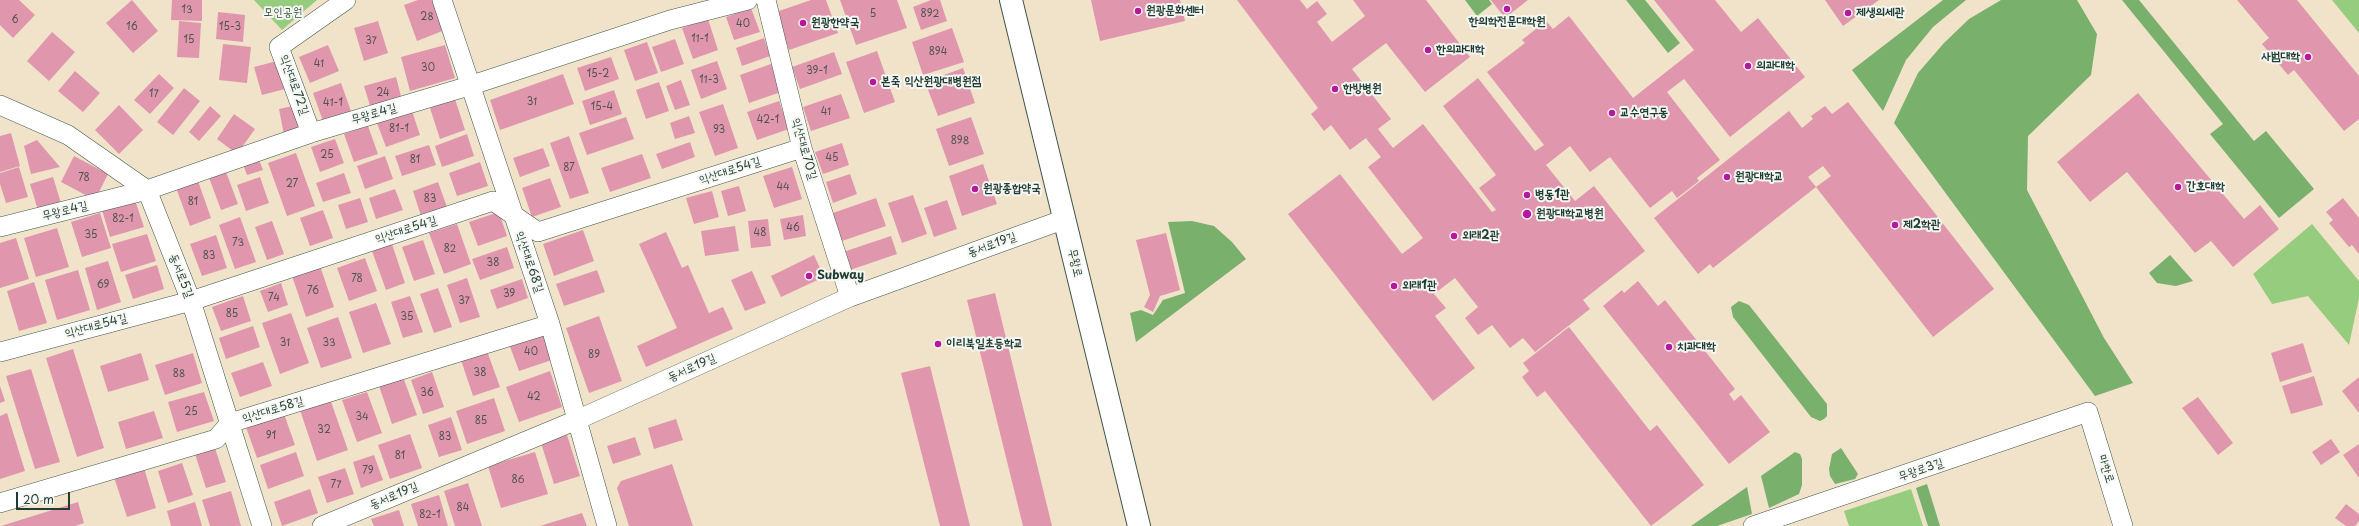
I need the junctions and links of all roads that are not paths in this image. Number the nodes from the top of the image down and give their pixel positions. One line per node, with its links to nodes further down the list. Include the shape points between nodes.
1 (346, 0): 8 (street, 익산대로72길, via 280,47)
2 (442, 0): 6 (street, 익산대로68길)
3 (748, 0): 6 (street, 무왕로4길, via 670,20)
4 (766, 0): 9 (street, 익산대로70길)
5 (1011, 0): 12 (street, 무왕로)
6 (469, 86): 8 (street, 무왕로4길); 11 (street, 익산대로68길)
7 (0, 105): 10 (street, via 68,135)
8 (311, 133): 10 (street, 무왕로4길)
9 (802, 148): 11 (street, 익산대로54길, via 538,232); 14 (street, 익산대로70길)
10 (147, 190): 13 (street, 무왕로4길); 15 (street, 동서로5길)
11 (512, 214): 15 (street, 익산대로54길, via 493,202); 16 (street, 익산대로68길)
12 (1065, 218): 14 (street, 동서로19길); 25 (street, 무왕로)
13 (0, 227)
14 (850, 297): 19 (street, 동서로19길)
15 (191, 301): 17 (street, 익산대로54길); 20 (street, 동서로5길)
16 (550, 324): 19 (street, 익산대로68길); 20 (street, 익산대로58길)
17 (0, 352)
18 (2088, 412): 26 (street, 무왕로3길); 27 (street, 마한로)
19 (578, 419): 23 (street, 동서로19길); 24 (street, 익산대로68길)
20 (230, 423): 21 (street, 익산대로58길, via 216,439); 22 (street, 동서로5길)
21 (0, 503)
22 (262, 526)
23 (322, 526)
24 (607, 526)
25 (1139, 526)
26 (1753, 526)
27 (2123, 526)

